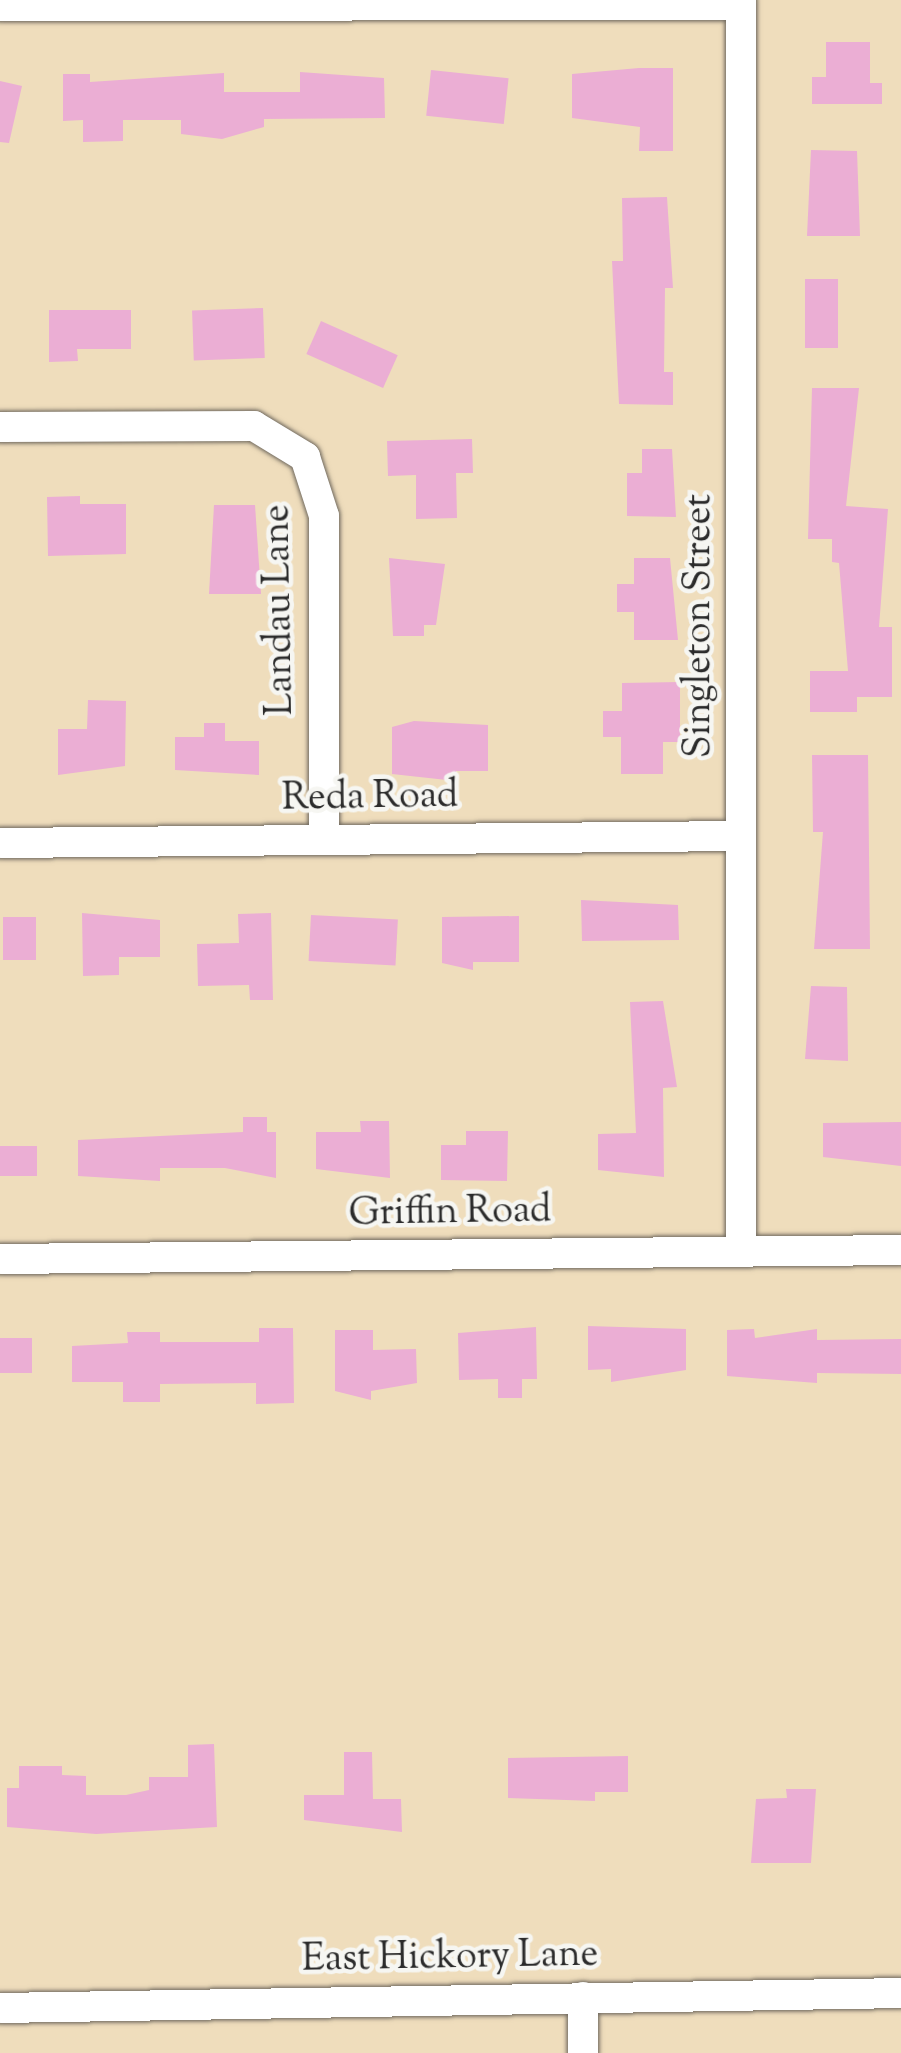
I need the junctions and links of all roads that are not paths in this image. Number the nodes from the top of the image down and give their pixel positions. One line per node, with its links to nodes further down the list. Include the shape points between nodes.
1 (742, 3): 2 (street); 4 (street, Singleton Street)
2 (0, 6)
3 (0, 426): 5 (street, Landau Lane, via 254,426 305,457 324,516)
4 (741, 836): 5 (street, Reda Road); 8 (street, Singleton Street)
5 (324, 840): 6 (street, Reda Road)
6 (0, 842)
7 (901, 1250): 8 (street, Griffin Road)
8 (741, 1251): 9 (street, Griffin Road)
9 (0, 1259)
10 (901, 1993): 11 (street, East Hickory Lane)
11 (583, 1996): 12 (street, East Hickory Lane); 13 (street)
12 (0, 2008)
13 (583, 2053)

